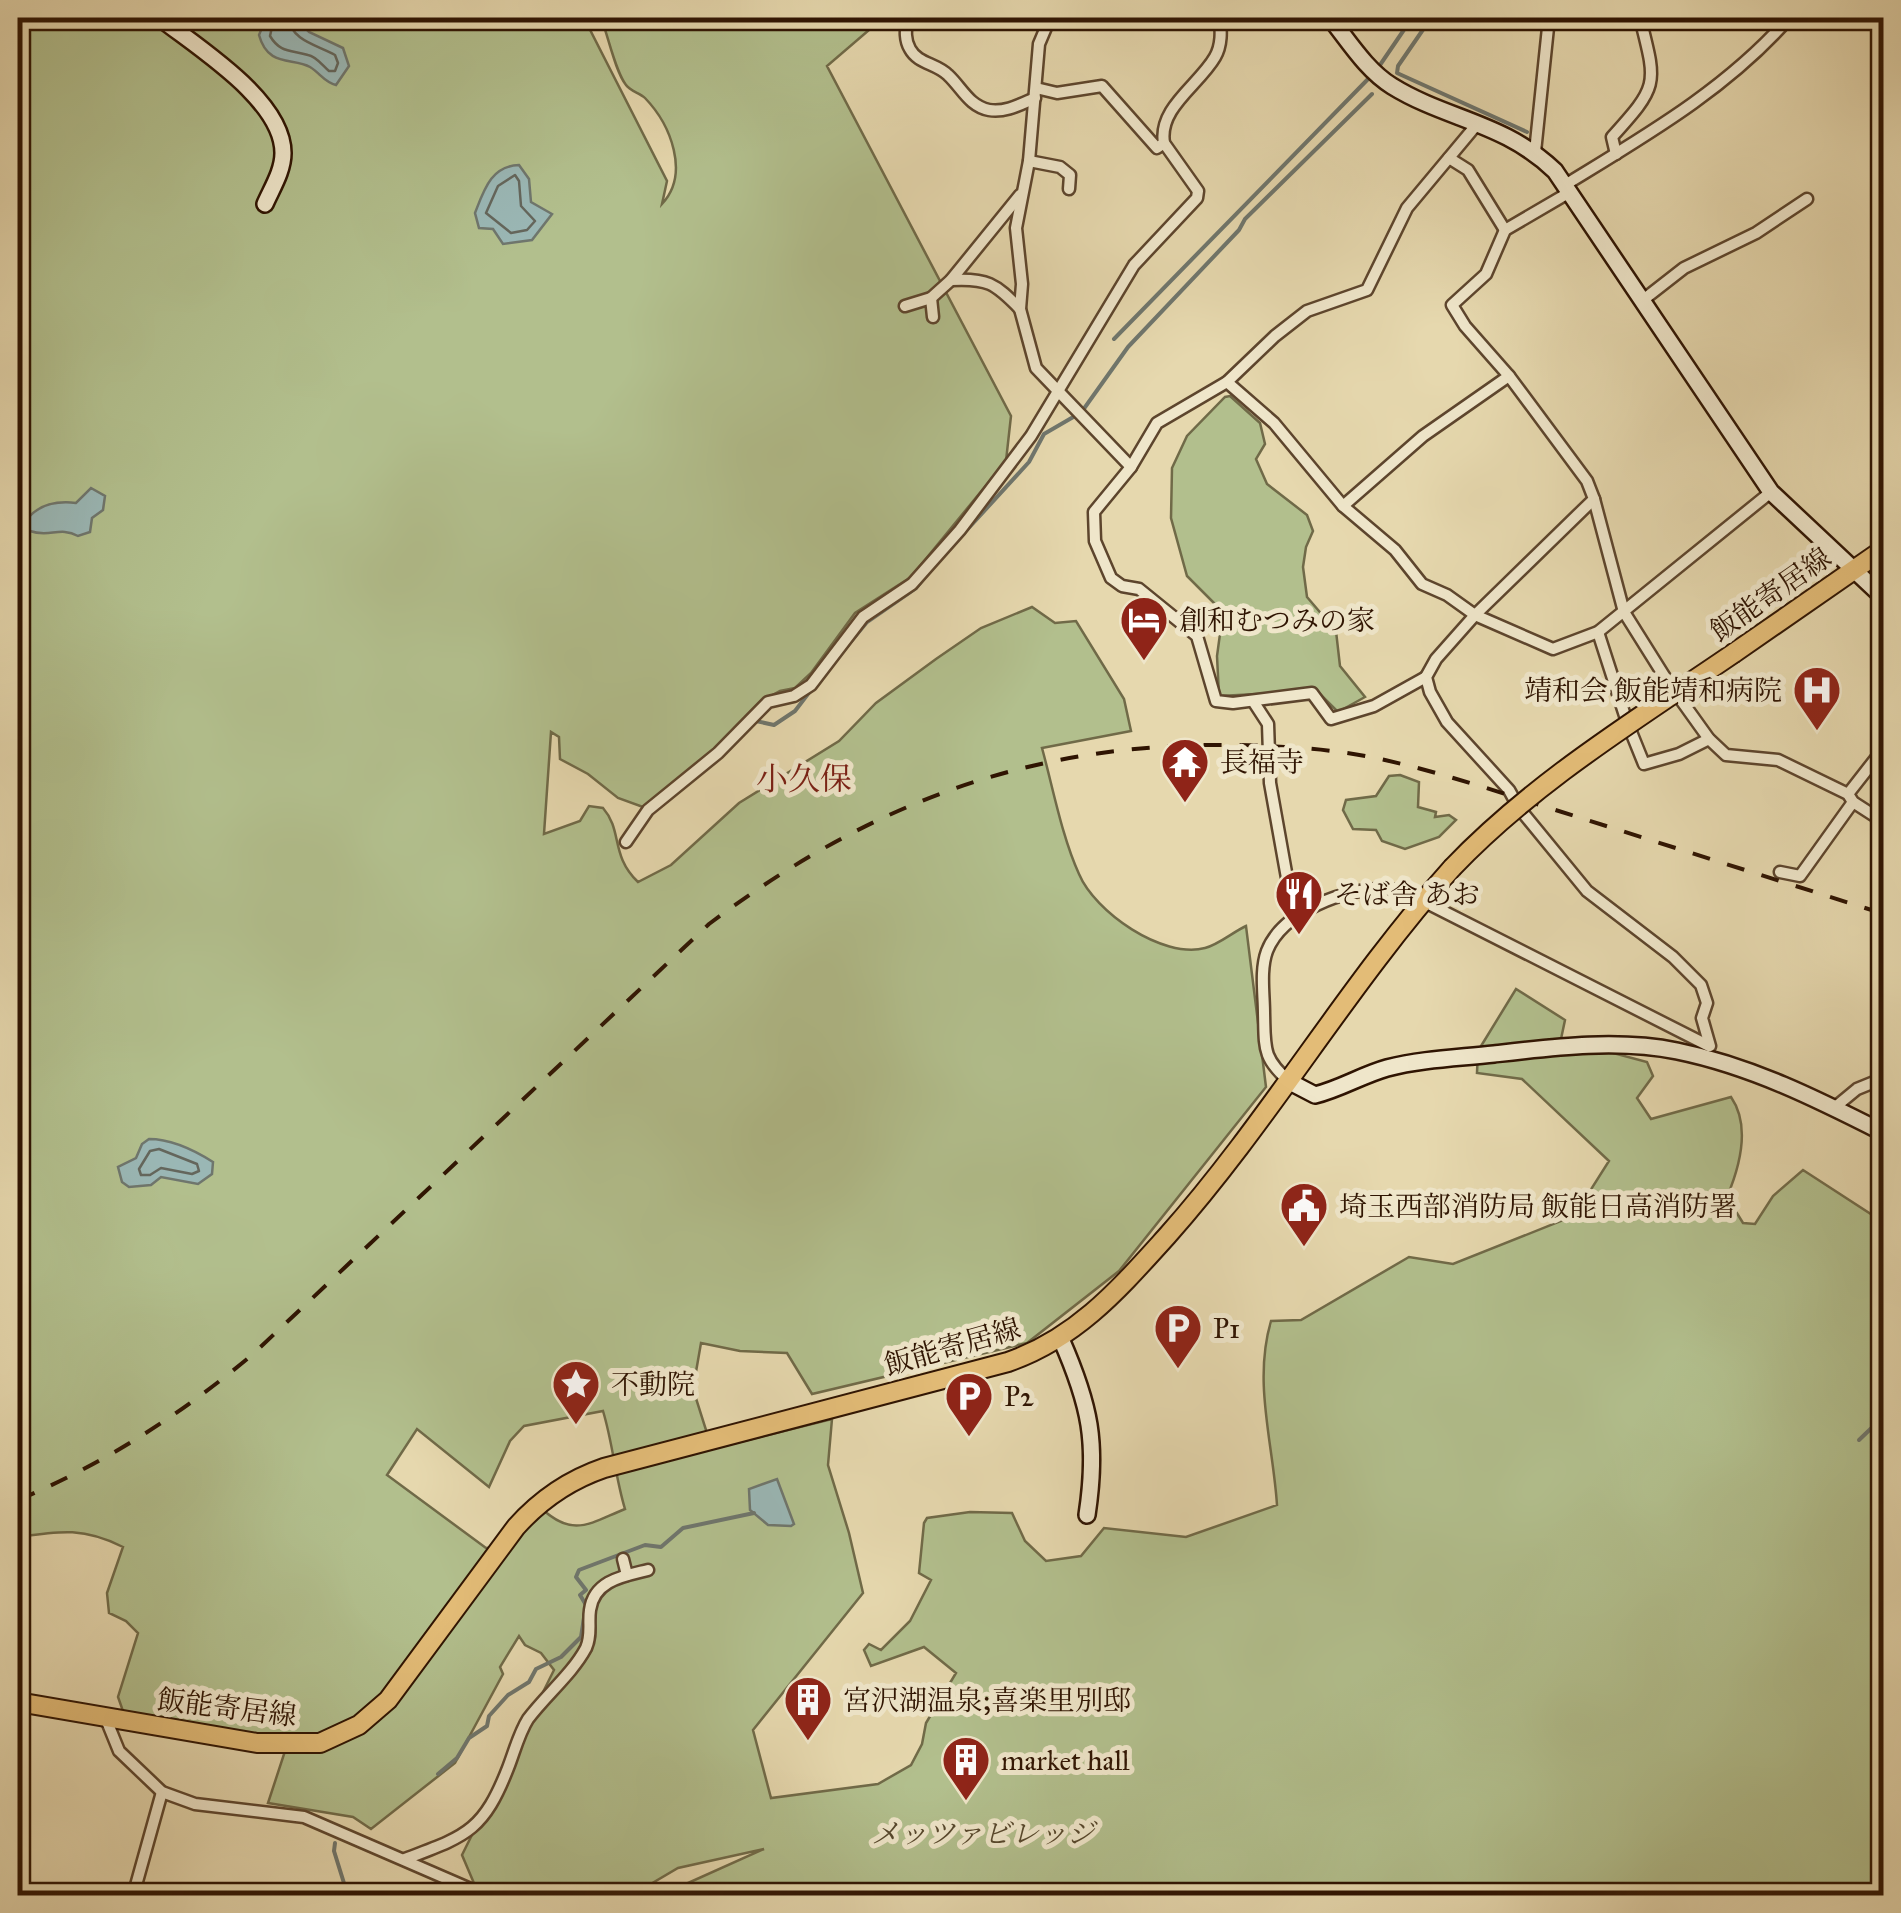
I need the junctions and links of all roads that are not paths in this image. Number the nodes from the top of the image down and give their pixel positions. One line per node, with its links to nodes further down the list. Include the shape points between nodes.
1 (160, 18): 20 (street, via 270,114 283,153)
2 (907, 18): 9 (street, via 910,50 948,74 976,106 1002,111)
3 (1050, 18): 9 (street, via 1039,44)
4 (1220, 18): 11 (street, via 1215,58 1164,121)
5 (1330, 18): 10 (street, via 1389,84)
6 (1549, 18): 12 (street)
7 (1640, 18): 13 (street, via 1653,78 1644,102 1612,138)
8 (1789, 18): 13 (street, via 1696,103)
9 (1036, 93): 11 (street, via 1102,86 1156,148); 15 (street)
10 (1478, 123): 12 (street); 14 (street)
11 (1164, 143): 30 (street, via 1197,198 1134,266)
12 (1535, 152): 17 (street)
13 (1616, 154): 17 (street)
14 (1448, 158): 21 (street, via 1468,170); 29 (street, via 1407,208 1367,290 1307,311)
15 (1029, 162): 16 (street, via 1060,167 1070,175); 18 (street)
16 (1069, 189)
17 (1568, 189): 21 (street); 24 (street)
18 (1021, 194): 22 (street); 26 (street)
19 (1807, 199): 24 (street, via 1756,234 1684,268)
20 (265, 204)
21 (1505, 230): 28 (street, via 1486,274 1452,305)
22 (951, 280): 23 (street); 26 (street, via 992,283)
23 (931, 298): 25 (street); 27 (street)
24 (1643, 300): 32 (street)
25 (905, 306)
26 (1020, 309): 30 (street, via 1036,368)
27 (933, 317)
28 (1510, 376): 33 (street); 34 (street, via 1423,436)
29 (1227, 382): 31 (street, via 1157,423); 34 (street, via 1274,422)
30 (1059, 392): 31 (street); 47 (street, via 960,530 912,584 864,617 802,693 768,702 668,792)
31 (1131, 467): 42 (street, via 1094,512 1095,540 1112,578 1140,589 1197,636 1216,700)
32 (1771, 492): 36 (street); 38 (street)
33 (1594, 499): 38 (street); 39 (street)
34 (1343, 506): 39 (street, via 1422,584)
35 (1884, 549): 36 (main road, 飯能寄居線)
36 (1854, 570): 37 (street); 49 (main road, 飯能寄居線, bridge, via 1564,769 1506,816)
37 (1884, 598)
38 (1624, 612): 40 (street); 43 (street)
39 (1475, 615): 40 (street, via 1553,649); 41 (street)
40 (1598, 632): 43 (street, via 1644,764)
41 (1426, 677): 42 (street, via 1374,706 1331,719 1312,693); 51 (street, via 1453,730 1587,891 1702,985)
42 (1253, 701): 50 (street, via 1268,724 1270,782)
43 (1709, 739): 45 (street, via 1726,755 1778,760)
44 (1884, 748): 45 (street)
45 (1850, 798): 46 (street); 48 (street, via 1800,876)
46 (1884, 822)
47 (626, 842)
48 (1780, 872)
49 (1423, 901): 50 (street, via 1376,889); 51 (street); 53 (main road, 飯能寄居線)
50 (1294, 916): 53 (street, via 1274,936 1264,970 1265,1053)
51 (1712, 1053): 53 (street, via 1587,1045 1389,1068 1315,1095); 54 (street)
52 (1881, 1080): 54 (street)
53 (1290, 1082): 56 (main road, 飯能寄居線, via 1106,1304)
54 (1834, 1108): 55 (street)
55 (1884, 1133)
56 (1060, 1339): 57 (street, via 1093,1441); 62 (main road, 飯能寄居線, via 1008,1362 604,1468 562,1486 516,1527 388,1700 340,1736 280,1746)
57 (1087, 1515)
58 (624, 1559): 60 (street)
59 (648, 1570): 60 (street)
60 (628, 1575): 64 (street, via 593,1598 586,1648 525,1723 492,1808 469,1832)
61 (18, 1702): 62 (main road, 飯能寄居線)
62 (106, 1719): 63 (street, via 119,1751)
63 (162, 1792): 64 (street, via 195,1804 304,1818); 66 (street)
64 (404, 1859): 65 (street)
65 (475, 1891)
66 (133, 1896)

